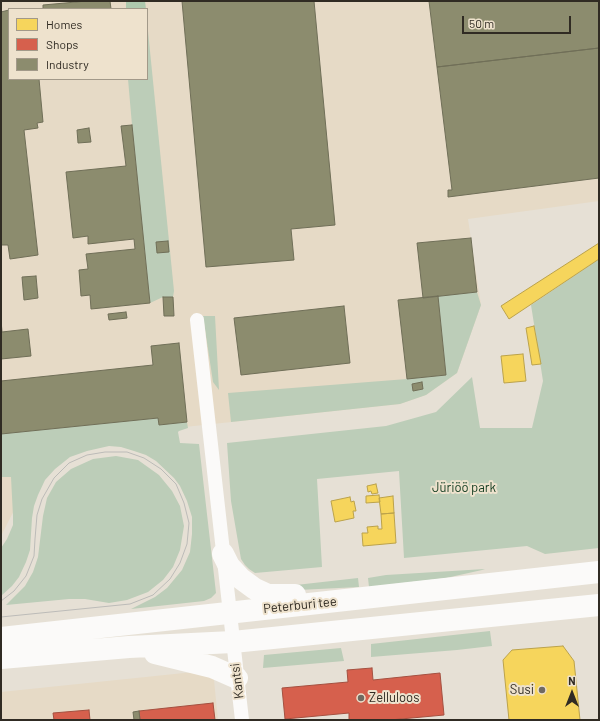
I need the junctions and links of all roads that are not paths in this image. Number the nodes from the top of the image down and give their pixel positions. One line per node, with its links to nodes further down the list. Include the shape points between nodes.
1 (197, 320): 2 (street, Kantsi)
2 (223, 554): 4 (highway, via 229,566 240,578 268,595 308,594); 6 (street, Kantsi)
3 (599, 572): 4 (highway, Peterburi tee)
4 (366, 598): 6 (highway, Peterburi tee)
5 (599, 605): 8 (highway)
6 (229, 613): 7 (highway, Peterburi tee); 8 (street, Kantsi)
7 (1, 638)
8 (233, 642): 9 (highway); 11 (street, Kantsi)
9 (129, 647): 10 (highway); 11 (highway, via 212,667)
10 (1, 658)
11 (237, 678): 12 (street, Kantsi)
12 (242, 720)

